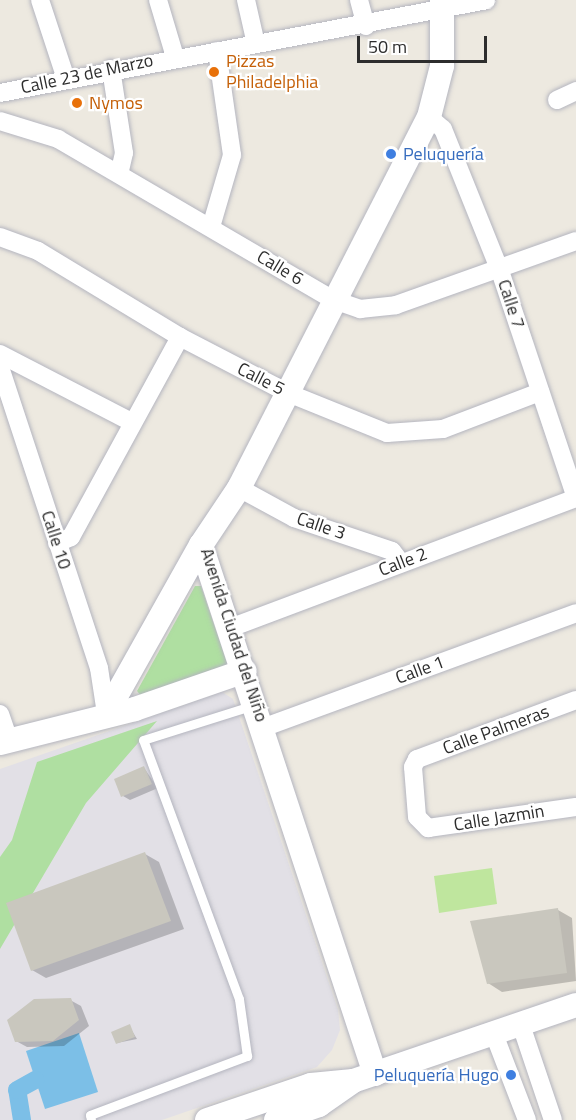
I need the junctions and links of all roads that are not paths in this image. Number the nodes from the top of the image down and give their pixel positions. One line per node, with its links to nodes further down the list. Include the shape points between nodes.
1 (40, 0): 12 (street)
2 (158, 0): 10 (street)
3 (246, 0): 8 (street)
4 (359, 0): 7 (street)
5 (486, 0): 6 (street, Calle 23 de Marzo)
6 (441, 6): 7 (street, Calle 23 de Marzo); 16 (main road, Avenida Ciudad del Niño, via 442,66)
7 (366, 26): 8 (street, Calle 23 de Marzo)
8 (256, 44): 9 (street, Calle 23 de Marzo)
9 (217, 51): 10 (street, Calle 23 de Marzo); 19 (street, via 232,155)
10 (175, 57): 11 (street, Calle 23 de Marzo)
11 (111, 69): 12 (street, Calle 23 de Marzo); 18 (street, via 124,153)
12 (66, 76): 14 (street, Calle 23 de Marzo)
13 (576, 91): 15 (street)
14 (0, 93)
15 (557, 100)
16 (429, 117): 22 (street, Calle 7, via 443,129); 23 (main road, Avenida Ciudad del Niño)
17 (0, 121): 18 (street, Calle 6, via 58,139)
18 (120, 171): 19 (street, Calle 6)
19 (211, 227): 23 (street, Calle 6)
20 (0, 237): 24 (street, Calle 5, via 38,251)
21 (576, 241): 22 (street, Calle 6)
22 (499, 268): 23 (street, Calle 6, via 378,309); 27 (street, Calle 7)
23 (334, 300): 28 (main road, Avenida Ciudad del Niño)
24 (180, 337): 28 (street, Calle 5); 29 (street)
25 (0, 354): 29 (street)
26 (0, 367): 32 (street, Calle 10)
27 (540, 392): 28 (street, Calle 5, via 466,423 410,435 344,420); 31 (street, Calle 7)
28 (288, 393): 30 (main road, Avenida Ciudad del Niño)
29 (131, 422): 32 (street, via 71,537)
30 (239, 488): 33 (main road, Avenida Ciudad del Niño); 34 (street, Calle 3, via 294,518 392,551)
31 (576, 498): 34 (street, Calle 2)
32 (57, 543): 40 (street, Calle 10, via 99,668)
33 (201, 546): 36 (main road, Avenida Ciudad del Niño); 40 (main road)
34 (401, 563): 36 (street, Calle 2)
35 (576, 613): 41 (street, Calle 1)
36 (230, 628): 37 (main road, Avenida Ciudad del Niño)
37 (245, 671): 40 (main road); 41 (main road, Avenida Ciudad del Niño)
38 (576, 700): 44 (street, Calle Palmeras, via 417,759 417,817)
39 (0, 714): 42 (street)
40 (106, 714): 42 (main road)
41 (261, 715): 48 (main road, Avenida Ciudad del Niño); 49 (lane, via 143,740 239,999 247,1056 90,1115)
42 (4, 742)
43 (576, 807): 44 (street, Calle Jazmin)
44 (423, 826)
45 (576, 1005): 46 (main road)
46 (521, 1025): 47 (main road); 53 (street)
47 (494, 1035): 48 (main road); 52 (street)
48 (364, 1077): 50 (main road, via 311,1085); 51 (main road, via 319,1106)
49 (92, 1120)
50 (208, 1120)
51 (276, 1120)
52 (527, 1120)
53 (554, 1120)

